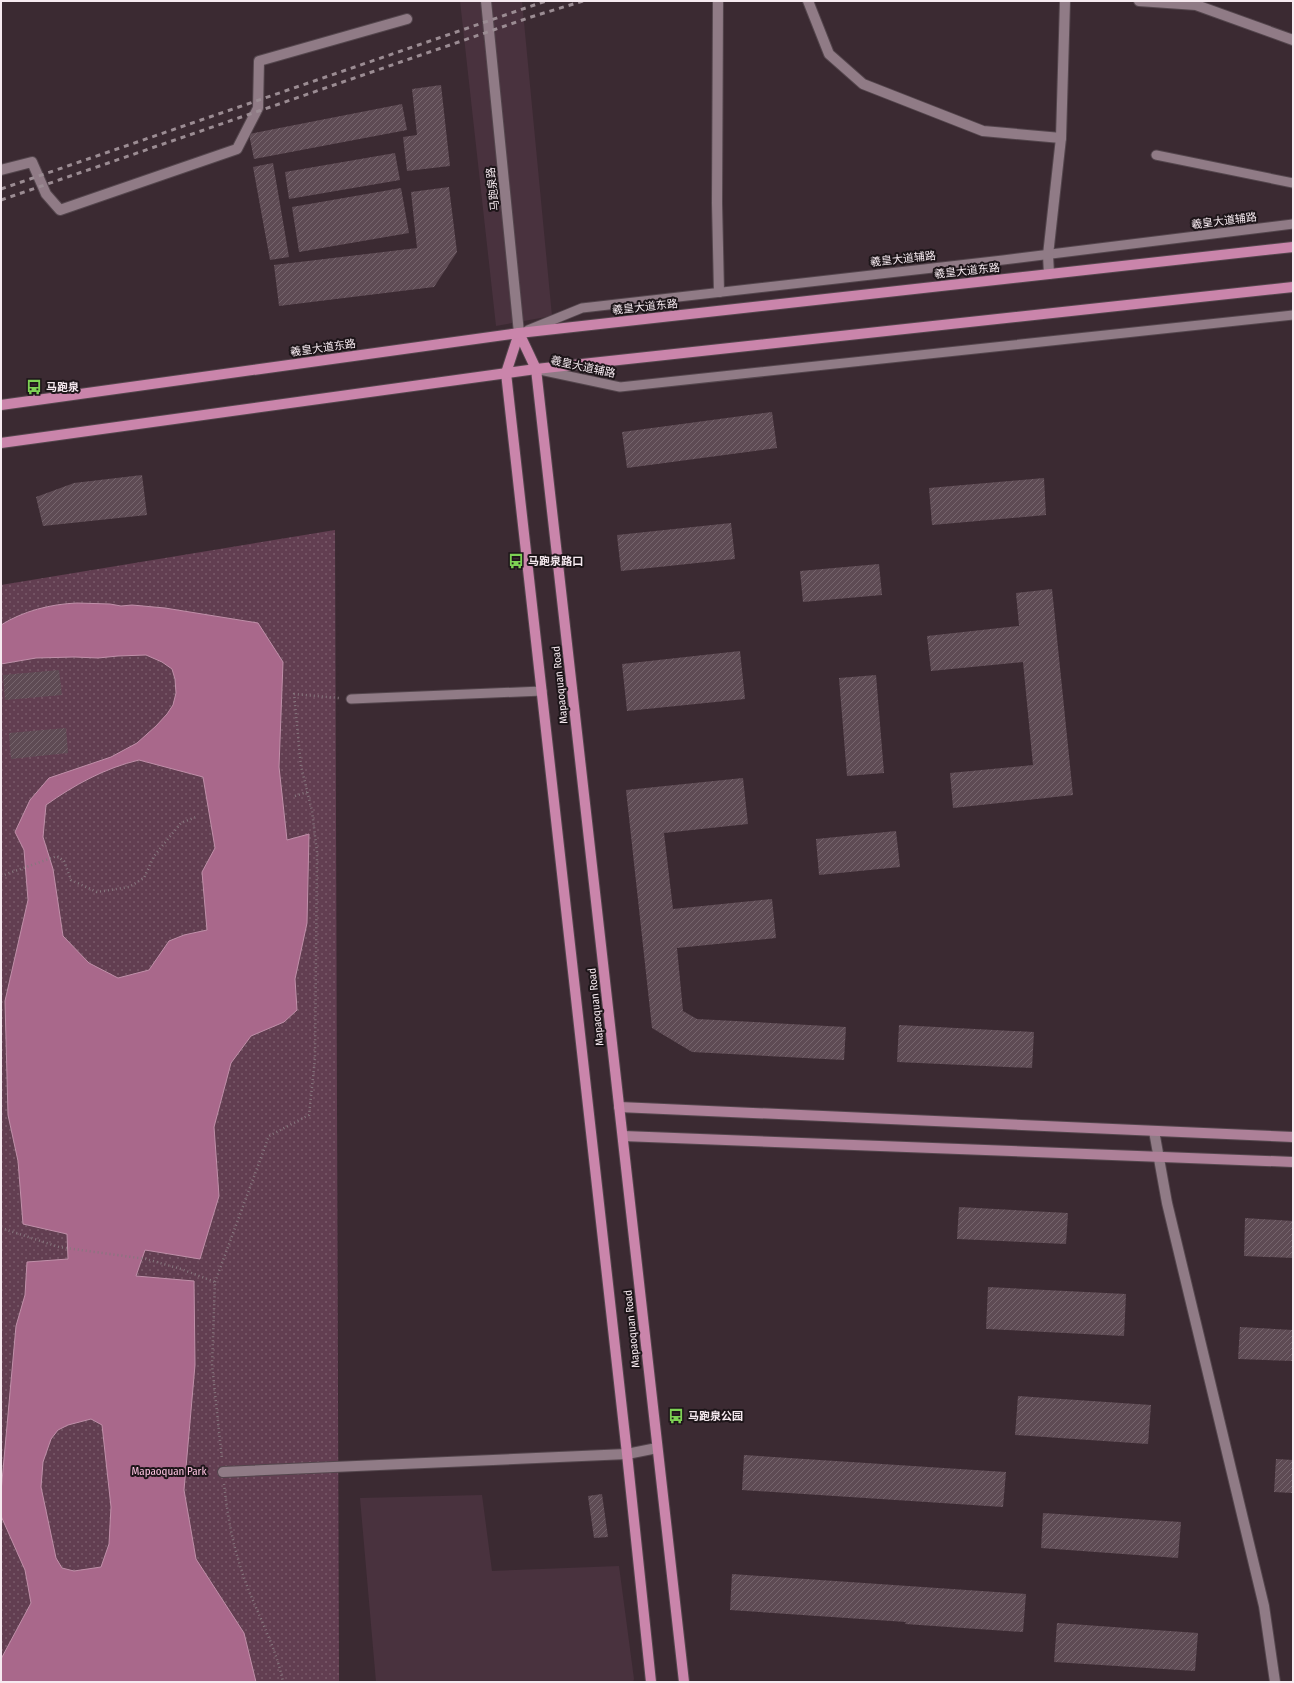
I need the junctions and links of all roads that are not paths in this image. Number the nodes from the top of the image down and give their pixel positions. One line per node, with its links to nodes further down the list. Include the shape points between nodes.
1 (486, 1): 19 (street, 马跑泉路)
2 (718, 1): 17 (street)
3 (808, 1): 8 (street, via 829,54 862,84 983,131)
4 (1065, 1): 8 (street)
5 (1139, 1): 7 (street, via 1196,5)
6 (407, 19): 10 (street, via 259,61 258,108 237,149 60,210 46,194 32,162)
7 (1293, 40)
8 (1061, 138): 14 (street)
9 (1156, 155): 11 (lane)
10 (1, 170)
11 (1293, 183)
12 (1293, 224): 14 (lane, 羲皇大道辅路)
13 (1293, 247): 15 (main road, 羲皇大道东路)
14 (1048, 254): 15 (street); 17 (lane, 羲皇大道辅路)
15 (1049, 274): 19 (main road, 羲皇大道东路)
16 (1293, 287): 20 (main road)
17 (718, 292): 19 (lane, 羲皇大道辅路, via 582,308)
18 (1293, 315): 20 (lane, 羲皇大道辅路, via 620,387)
19 (520, 333): 20 (main road, Mapaoquan Road); 21 (main road, 马跑泉路); 22 (main road, 羲皇大道东路)
20 (536, 369): 21 (main road); 26 (main road, Mapaoquan Road)
21 (506, 373): 23 (main road); 24 (main road, Mapaoquan Road)
22 (1, 405)
23 (1, 443)
24 (542, 691): 25 (lane); 33 (main road, Mapaoquan Road)
25 (351, 699)
26 (619, 1107): 27 (street); 28 (main road, Mapaoquan Road)
27 (1154, 1131): 29 (street); 30 (street)
28 (622, 1136): 30 (street); 32 (main road, Mapaoquan Road)
29 (1293, 1137)
30 (1159, 1157): 31 (street); 37 (street, via 1167,1203 1264,1606)
31 (1293, 1162)
32 (658, 1448): 33 (street); 36 (main road, Mapaoquan Road)
33 (628, 1454): 34 (street); 35 (main road, Mapaoquan Road)
34 (223, 1472)
35 (651, 1682)
36 (684, 1682)
37 (1275, 1682)

